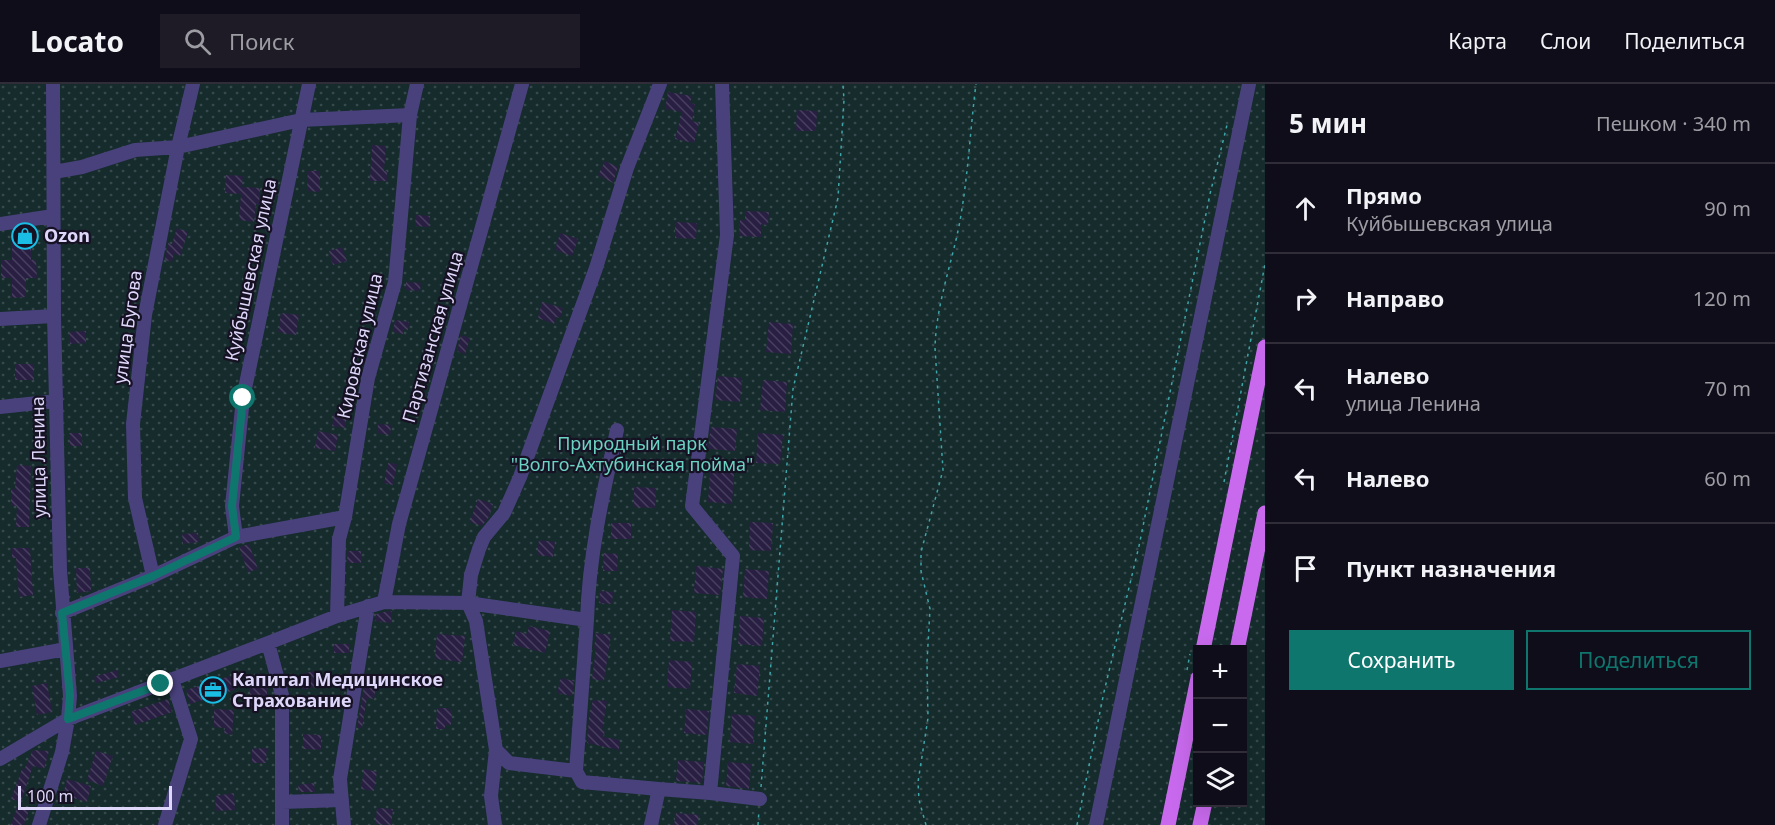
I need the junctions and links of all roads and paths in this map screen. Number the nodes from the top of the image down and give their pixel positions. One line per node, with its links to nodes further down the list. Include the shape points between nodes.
1 (53, 84): 15 (street, улица Ленина)
2 (193, 84): 14 (street, улица Бугова)
3 (309, 84): 13 (street, Куйбышевская улица)
4 (417, 84): 11 (street, Кировская улица)
5 (522, 84): 29 (street, Партизанская улица, via 399,524)
6 (660, 84): 30 (street, via 520,477 504,513 479,549)
7 (722, 84): 47 (street, via 727,235 692,506 733,556)
8 (843, 84): 48 (path, via 838,198 793,389)
9 (976, 84): 59 (path, via 968,175 936,327 943,470 920,563 930,609 928,717 918,782)
10 (1249, 84): 61 (street)
11 (410, 115): 13 (street); 26 (street, Кировская улица, via 395,282 368,378)
12 (1229, 117): 60 (path)
13 (301, 120): 14 (street); 27 (street, Куйбышевская улица, via 243,398 232,506)
14 (178, 147): 15 (street, via 135,150); 28 (street, улица Бугова, via 145,315 133,424 135,498)
15 (54, 172): 16 (street, улица Ленина)
16 (53, 216): 17 (street); 18 (street, улица Ленина)
17 (0, 224)
18 (54, 316): 19 (street); 22 (street, улица Ленина)
19 (0, 320)
20 (1265, 347): 21 (main road)
21 (1262, 376): 36 (main road)
22 (56, 401): 23 (street); 32 (street, улица Ленина)
23 (0, 407)
24 (617, 430): 34 (street, via 599,509)
25 (1265, 513): 37 (main road)
26 (345, 517): 27 (street); 33 (street, Кировская улица, via 339,539)
27 (236, 537): 28 (street)
28 (153, 576): 32 (street)
29 (384, 602): 30 (street); 31 (street)
30 (468, 603): 34 (street); 43 (street, via 476,621)
31 (368, 606): 33 (street); 49 (street, via 340,779)
32 (62, 613): 38 (street, улица Ленина)
33 (337, 616): 35 (street)
34 (587, 620): 45 (street)
35 (268, 643): 40 (street); 50 (street, via 282,695)
36 (1204, 645)
37 (1238, 645)
38 (66, 649): 39 (street); 42 (street, улица Ленина)
39 (0, 661)
40 (172, 680): 42 (street); 53 (street, via 191,739)
41 (1193, 698): 62 (main road)
42 (68, 719): 44 (street); 52 (street, улица Ленина)
43 (496, 750): 45 (street, via 509,763); 56 (street, via 491,796)
44 (0, 759)
45 (576, 771): 46 (street, via 582,782)
46 (659, 789): 47 (street); 57 (street)
47 (710, 793): 48 (street)
48 (760, 799): 58 (path)
49 (342, 800): 50 (street); 55 (street)
50 (282, 801): 54 (street)
51 (1204, 807): 63 (main road)
52 (39, 825)
53 (165, 825)
54 (282, 825)
55 (344, 825)
56 (495, 825)
57 (651, 825)
58 (758, 825)
59 (926, 825)
60 (1077, 825)
61 (1096, 825)
62 (1167, 825)
63 (1200, 825)

